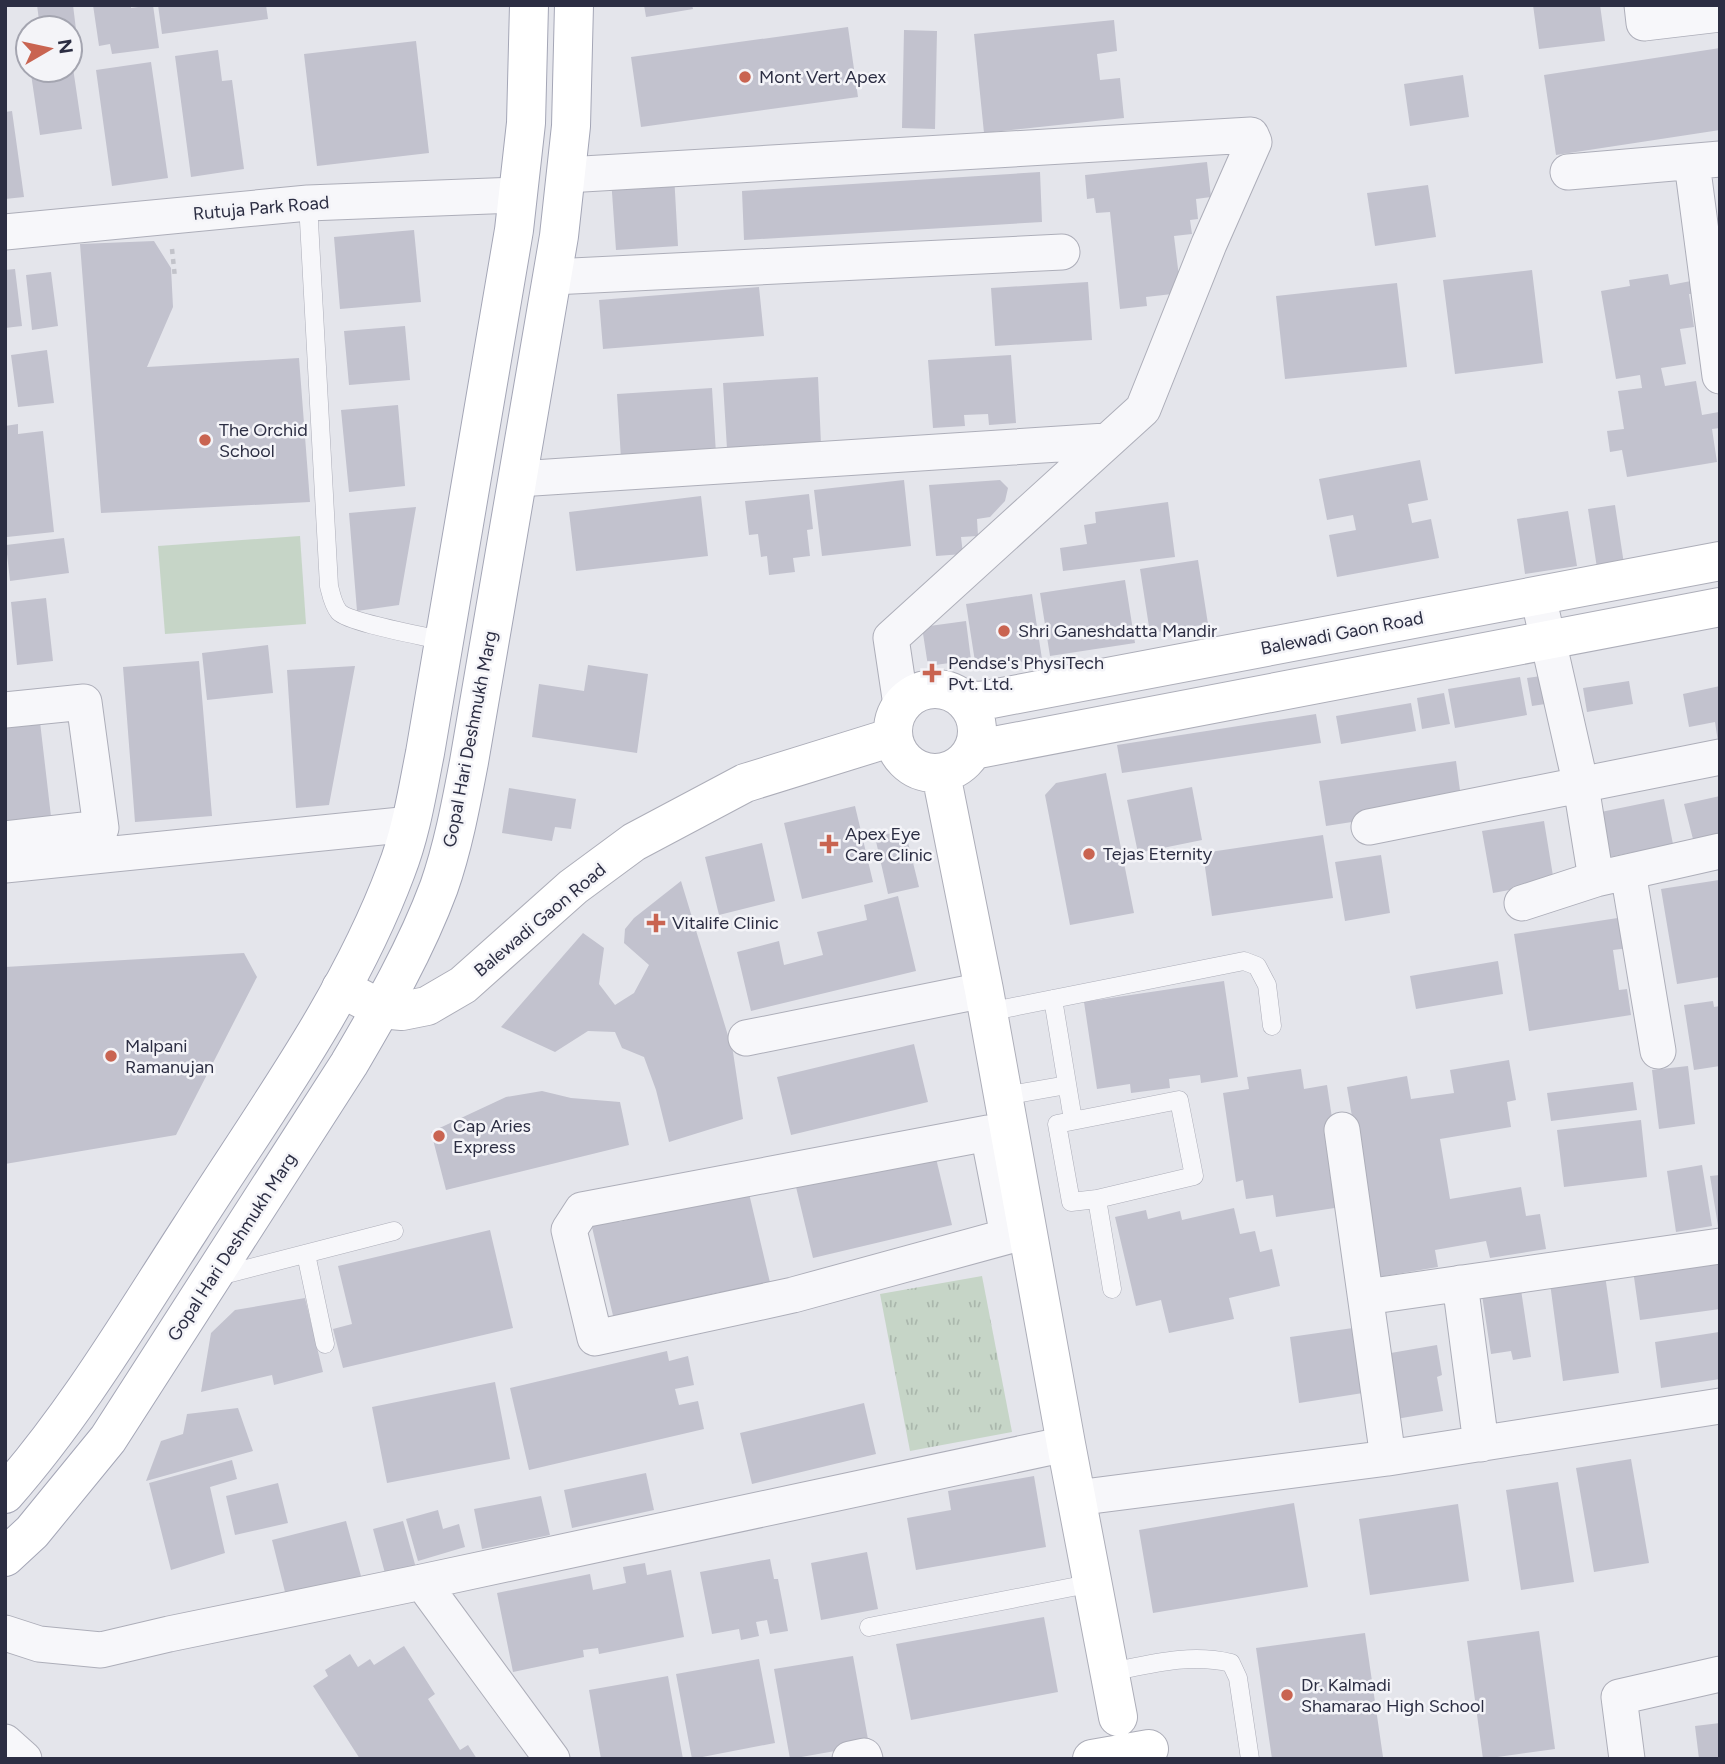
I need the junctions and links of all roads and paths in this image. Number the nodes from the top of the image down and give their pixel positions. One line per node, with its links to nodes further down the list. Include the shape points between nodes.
1 (529, 5): 8 (main road, via 526,122)
2 (574, 5): 7 (main road, Gopal Hari Deshmukh Marg)
3 (1642, 5): 4 (street, via 1644,23)
4 (1720, 14)
5 (1706, 161): 6 (street); 15 (street)
6 (1568, 172)
7 (566, 175): 13 (main road, Gopal Hari Deshmukh Marg); 16 (street, via 1251,135 1254,142 1209,244 1158,409)
8 (518, 195): 9 (street, Rutuja Park Road); 22 (main road)
9 (307, 203): 10 (street, Rutuja Park Road); 22 (lane, via 333,600 340,613 358,620)
10 (5, 232)
11 (172, 244): 14 (path)
12 (1062, 252): 13 (street)
13 (552, 276): 17 (main road, Gopal Hari Deshmukh Marg)
14 (175, 278)
15 (1720, 376)
16 (1106, 441): 17 (street); 25 (street, via 891,638)
17 (518, 479): 38 (main road, Gopal Hari Deshmukh Marg, via 467,775)
18 (1720, 561): 19 (main road, Balewadi Gaon Road)
19 (1538, 596): 21 (street); 23 (main road, Balewadi Gaon Road)
20 (1720, 607): 21 (main road)
21 (1546, 640): 26 (main road); 29 (street)
22 (444, 641): 30 (main road)
23 (964, 701): 25 (main road, via 946,690 929,688 913,694); 26 (main road, via 977,725)
24 (5, 710): 32 (street, via 84,702 101,828)
25 (897, 721): 28 (main road, via 898,752 910,766); 42 (main road, Balewadi Gaon Road, via 745,783 634,842 573,887 463,985 427,1006)
26 (973, 750): 28 (main road, via 957,768)
27 (1720, 757): 29 (street)
28 (941, 774): 41 (main road)
29 (1581, 786): 31 (street); 35 (street)
30 (411, 824): 34 (street); 36 (main road)
31 (1369, 827)
32 (5, 839)
33 (1720, 851): 35 (street)
34 (5, 865)
35 (1612, 876): 37 (street); 45 (street)
36 (386, 895): 38 (main road); 39 (main road)
37 (1522, 903)
38 (432, 904): 42 (main road, Gopal Hari Deshmukh Marg)
39 (341, 988): 42 (main road, Balewadi Gaon Road); 64 (main road, via 72,1412)
40 (1052, 999): 41 (lane); 43 (lane, via 1244,961 1257,966 1267,985); 46 (lane)
41 (986, 1001): 44 (street); 47 (main road)
42 (381, 1009): 55 (main road, Gopal Hari Deshmukh Marg)
43 (1272, 1026)
44 (746, 1038)
45 (1658, 1051)
46 (1067, 1085): 47 (lane); 48 (lane)
47 (1003, 1096): 52 (main road)
48 (1073, 1120): 50 (lane, via 1057,1124 1071,1202); 50 (lane, via 1179,1100 1194,1176)
49 (1342, 1130): 58 (street)
50 (1097, 1199): 57 (lane)
51 (394, 1231): 54 (lane)
52 (1018, 1234): 52 (street, via 988,1133 582,1210 569,1230 595,1338 793,1295); 61 (main road)
53 (1720, 1246): 56 (street)
54 (306, 1254): 55 (lane); 59 (lane)
55 (212, 1278): 66 (main road, Gopal Hari Deshmukh Marg, via 108,1439 32,1532)
56 (1460, 1283): 58 (street); 62 (street)
57 (1111, 1289)
58 (1366, 1297): 63 (street)
59 (325, 1344)
60 (1720, 1406): 62 (street)
61 (1066, 1444): 65 (main road); 67 (street)
62 (1481, 1444): 63 (street)
63 (1388, 1458): 65 (street)
64 (10, 1480)
65 (1076, 1498): 68 (main road)
66 (5, 1557)
67 (422, 1582): 70 (street, via 101,1650 38,1644); 78 (street)
68 (1093, 1583): 69 (lane); 71 (main road)
69 (869, 1627)
70 (5, 1633)
71 (1111, 1672): 73 (main road); 81 (lane, via 1173,1659 1231,1663 1238,1678)
72 (1720, 1674): 82 (street, via 1619,1697)
73 (1118, 1717): 75 (main road); 76 (main road)
74 (5, 1742): 77 (street)
75 (1150, 1754): 76 (main road)
76 (1099, 1758)
77 (24, 1759)
78 (552, 1759)
79 (850, 1759): 80 (street)
80 (865, 1759)
81 (1250, 1759)
82 (1627, 1759)

